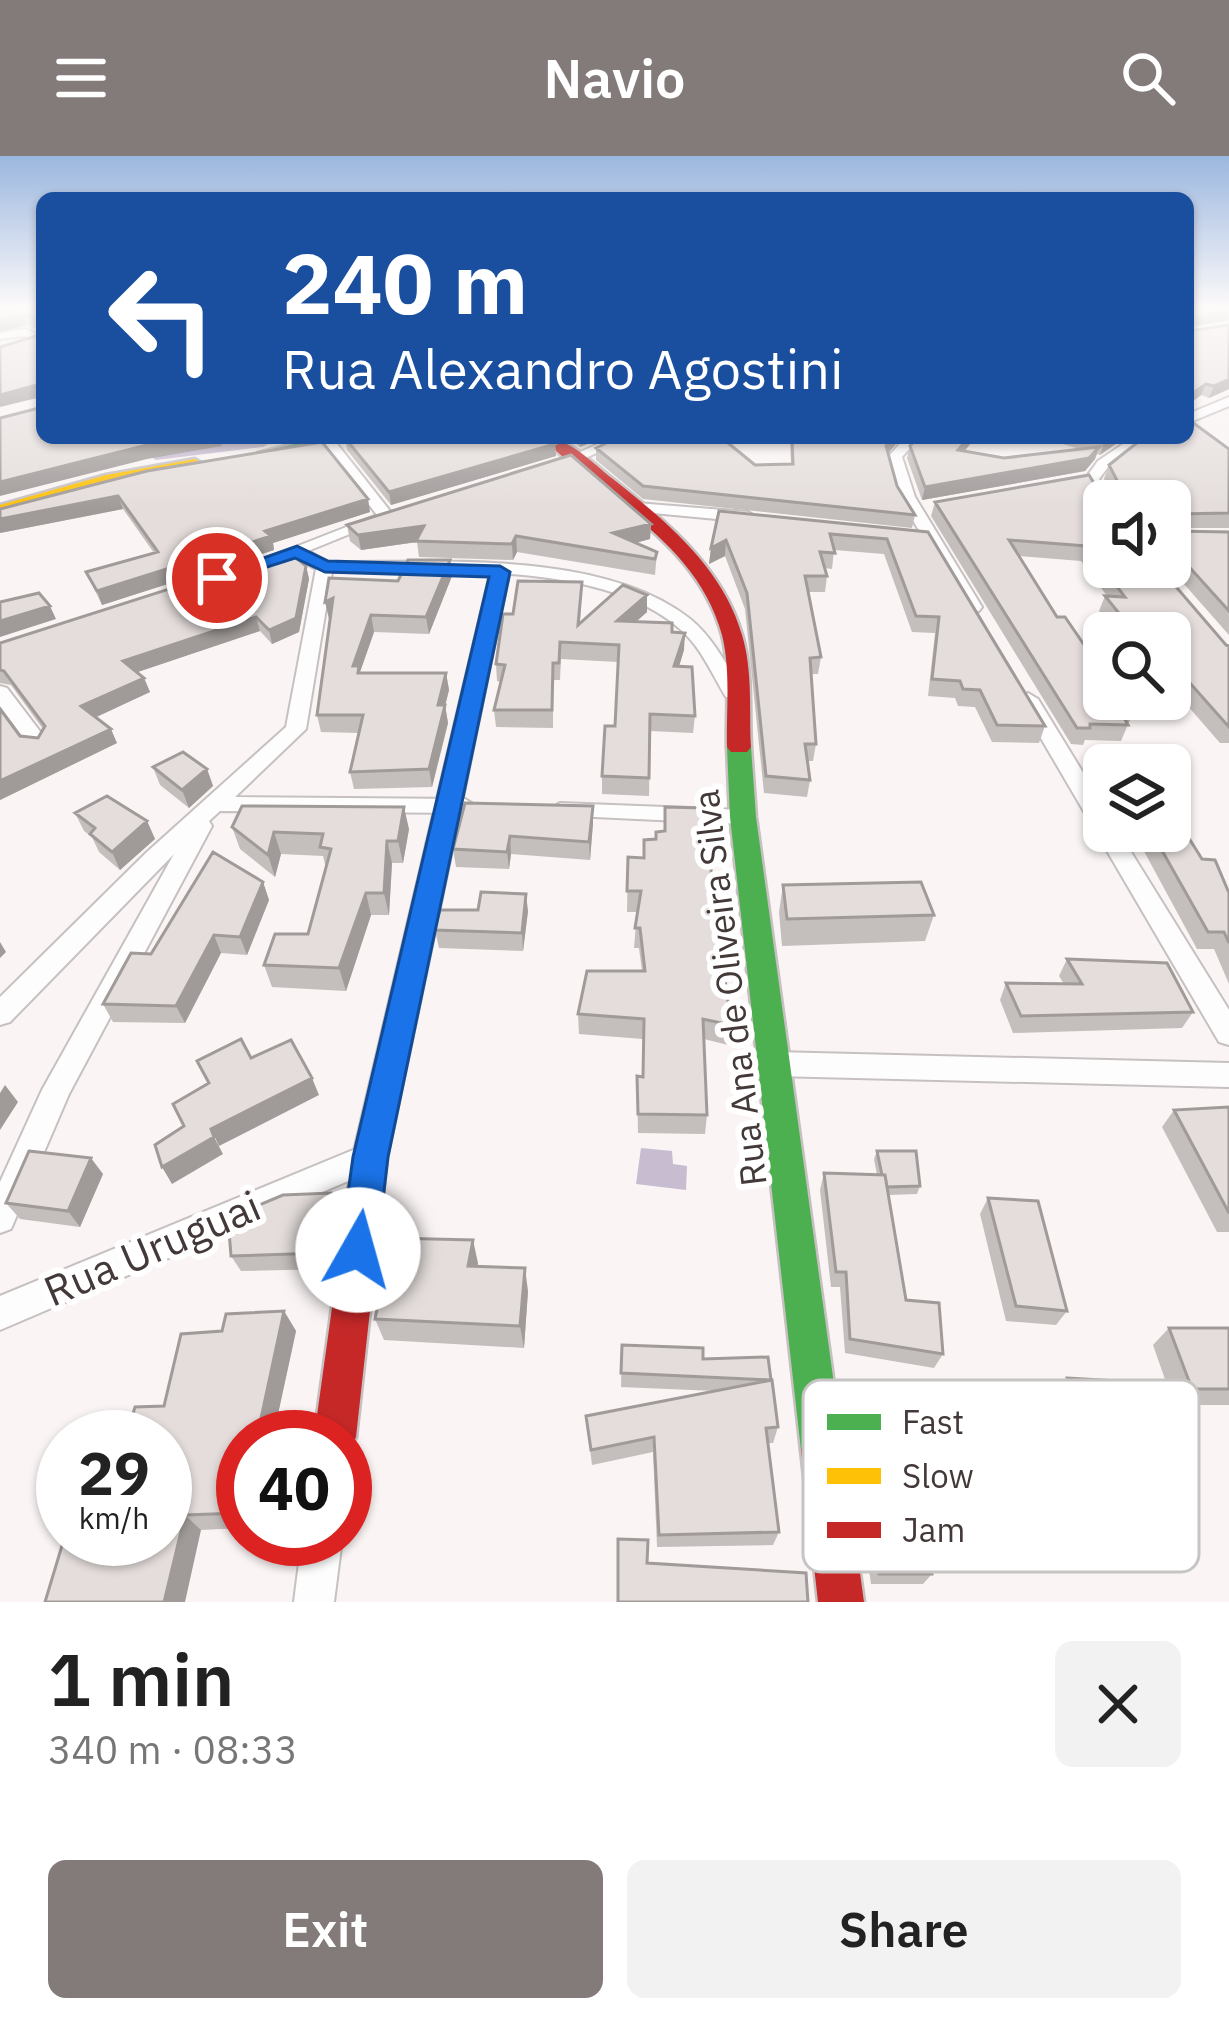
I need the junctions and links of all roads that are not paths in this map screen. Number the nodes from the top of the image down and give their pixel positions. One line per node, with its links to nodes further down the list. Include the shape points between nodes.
1 (1229, 401): 2 (street)
2 (1194, 416)
3 (1194, 425): 4 (street)
4 (1202, 433)
5 (314, 444): 18 (main road, via 106,480)
6 (340, 444): 20 (street)
7 (558, 444): 11 (main road, Rua Ana de Oliveira Silva)
8 (611, 444): 11 (street)
9 (907, 444): 19 (street, via 895,457)
10 (1133, 444): 13 (street)
11 (577, 459): 12 (street); 16 (main road, Rua Ana de Oliveira Silva)
12 (535, 472)
13 (1092, 478): 14 (street)
14 (1070, 482)
15 (937, 506): 19 (street)
16 (637, 508): 21 (street); 31 (main road, Rua Ana de Oliveira Silva, via 681,548 722,606 734,639)
17 (407, 510): 20 (street)
18 (0, 511)
19 (915, 511): 23 (street)
20 (386, 516): 24 (street)
21 (763, 518)
22 (911, 536): 23 (street)
23 (932, 539): 28 (street)
24 (297, 552): 25 (street); 26 (street)
25 (251, 566)
26 (325, 567): 27 (street); 37 (street, via 296,729)
27 (500, 572): 31 (street, via 620,589 658,604 698,638); 34 (main road)
28 (981, 621)
29 (1018, 682): 33 (street)
30 (0, 692): 32 (street)
31 (733, 693): 38 (main road, Rua Ana de Oliveira Silva)
32 (38, 743)
33 (1083, 790)
34 (444, 806): 35 (street); 37 (street); 44 (main road)
35 (490, 807)
36 (536, 809): 38 (street)
37 (212, 810): 40 (street); 45 (street, via 56,1090)
38 (743, 817): 42 (main road, Rua Ana de Oliveira Silva)
39 (1120, 852): 41 (street)
40 (0, 1014)
41 (1229, 1034)
42 (774, 1064): 43 (street); 47 (main road, Rua Ana de Oliveira Silva)
43 (1229, 1075)
44 (370, 1157): 46 (street, Rua Uruguai); 48 (main road)
45 (0, 1218)
46 (0, 1313)
47 (813, 1380)
48 (337, 1410)
49 (319, 1566): 51 (street)
50 (837, 1572): 52 (main road, Rua Ana de Oliveira Silva)
51 (314, 1602)
52 (841, 1602)

